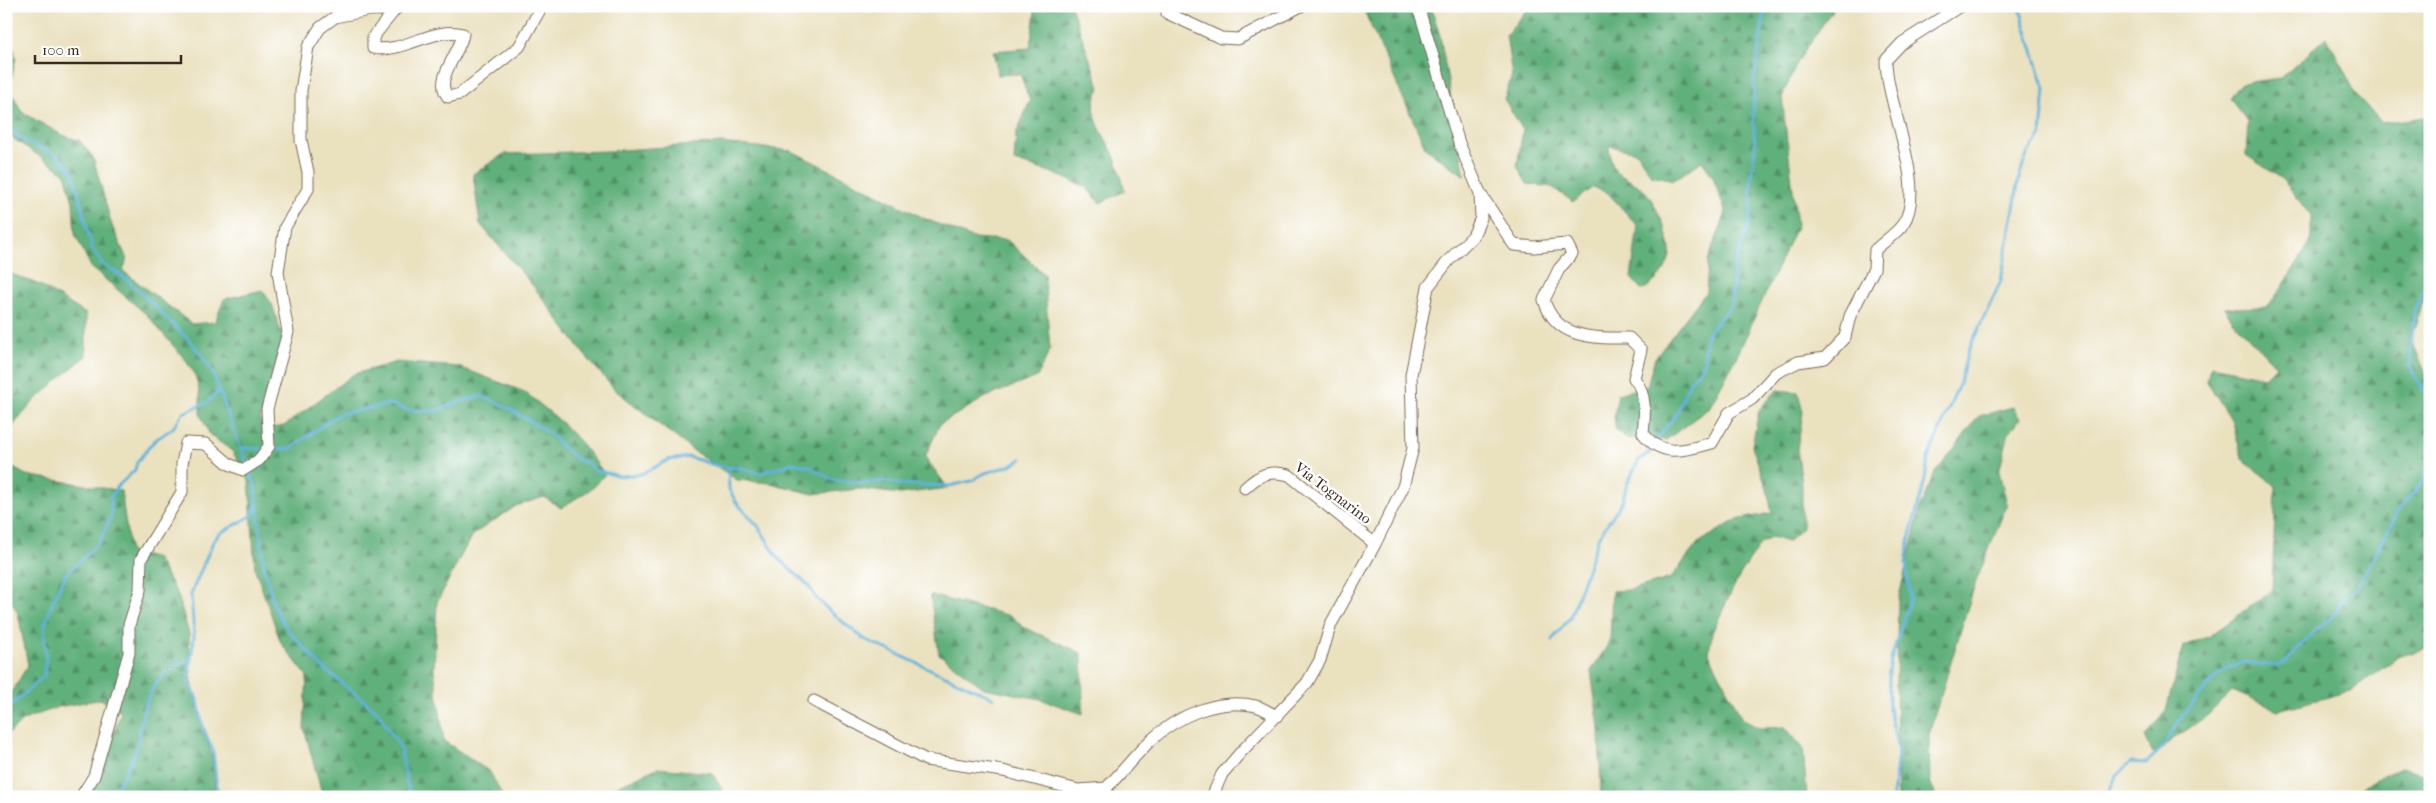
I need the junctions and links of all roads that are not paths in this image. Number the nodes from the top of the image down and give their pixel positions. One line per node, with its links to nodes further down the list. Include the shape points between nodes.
1 (542, 6): 5 (street, via 519,47 460,94 448,97 443,91 442,81 461,45 463,34 452,32 382,50 373,48 373,38)
2 (1301, 6): 6 (street, via 1238,39 1221,38)
3 (1416, 6): 7 (street, via 1459,143)
4 (1960, 6): 7 (street, via 1902,43 1886,60 1886,76 1908,159 1912,198 1903,224 1875,250 1874,269 1850,316 1845,337 1826,358 1798,362 1776,373 1752,399 1729,413 1712,442 1682,452 1650,442 1643,433 1646,410 1639,384 1634,378 1641,350 1629,338 1582,336 1562,327 1548,314 1544,300 1559,269 1572,254 1567,244 1514,245)
5 (397, 8): 13 (street, via 335,17 320,28 308,47 301,91 308,189 285,227 278,272 288,332 267,409 269,446 259,460 243,470 230,464 206,444 186,443 182,492 141,559 140,590 128,625 129,653 94,776)
6 (1167, 13)
7 (1480, 193): 9 (street, via 1480,218 1473,236 1428,287 1411,375 1413,448 1403,486)
8 (1245, 488): 9 (street, Via Tognarino, via 1266,472 1289,475)
9 (1375, 544): 11 (street, via 1331,624 1320,660 1308,683)
10 (814, 701): 12 (street, via 926,760 1003,771 1078,790)
11 (1277, 716): 12 (street, via 1256,706 1226,704 1190,713 1151,740); 15 (street, via 1222,774)
12 (1107, 788): 14 (street)
13 (81, 797)
14 (1097, 797)
15 (1212, 797)

